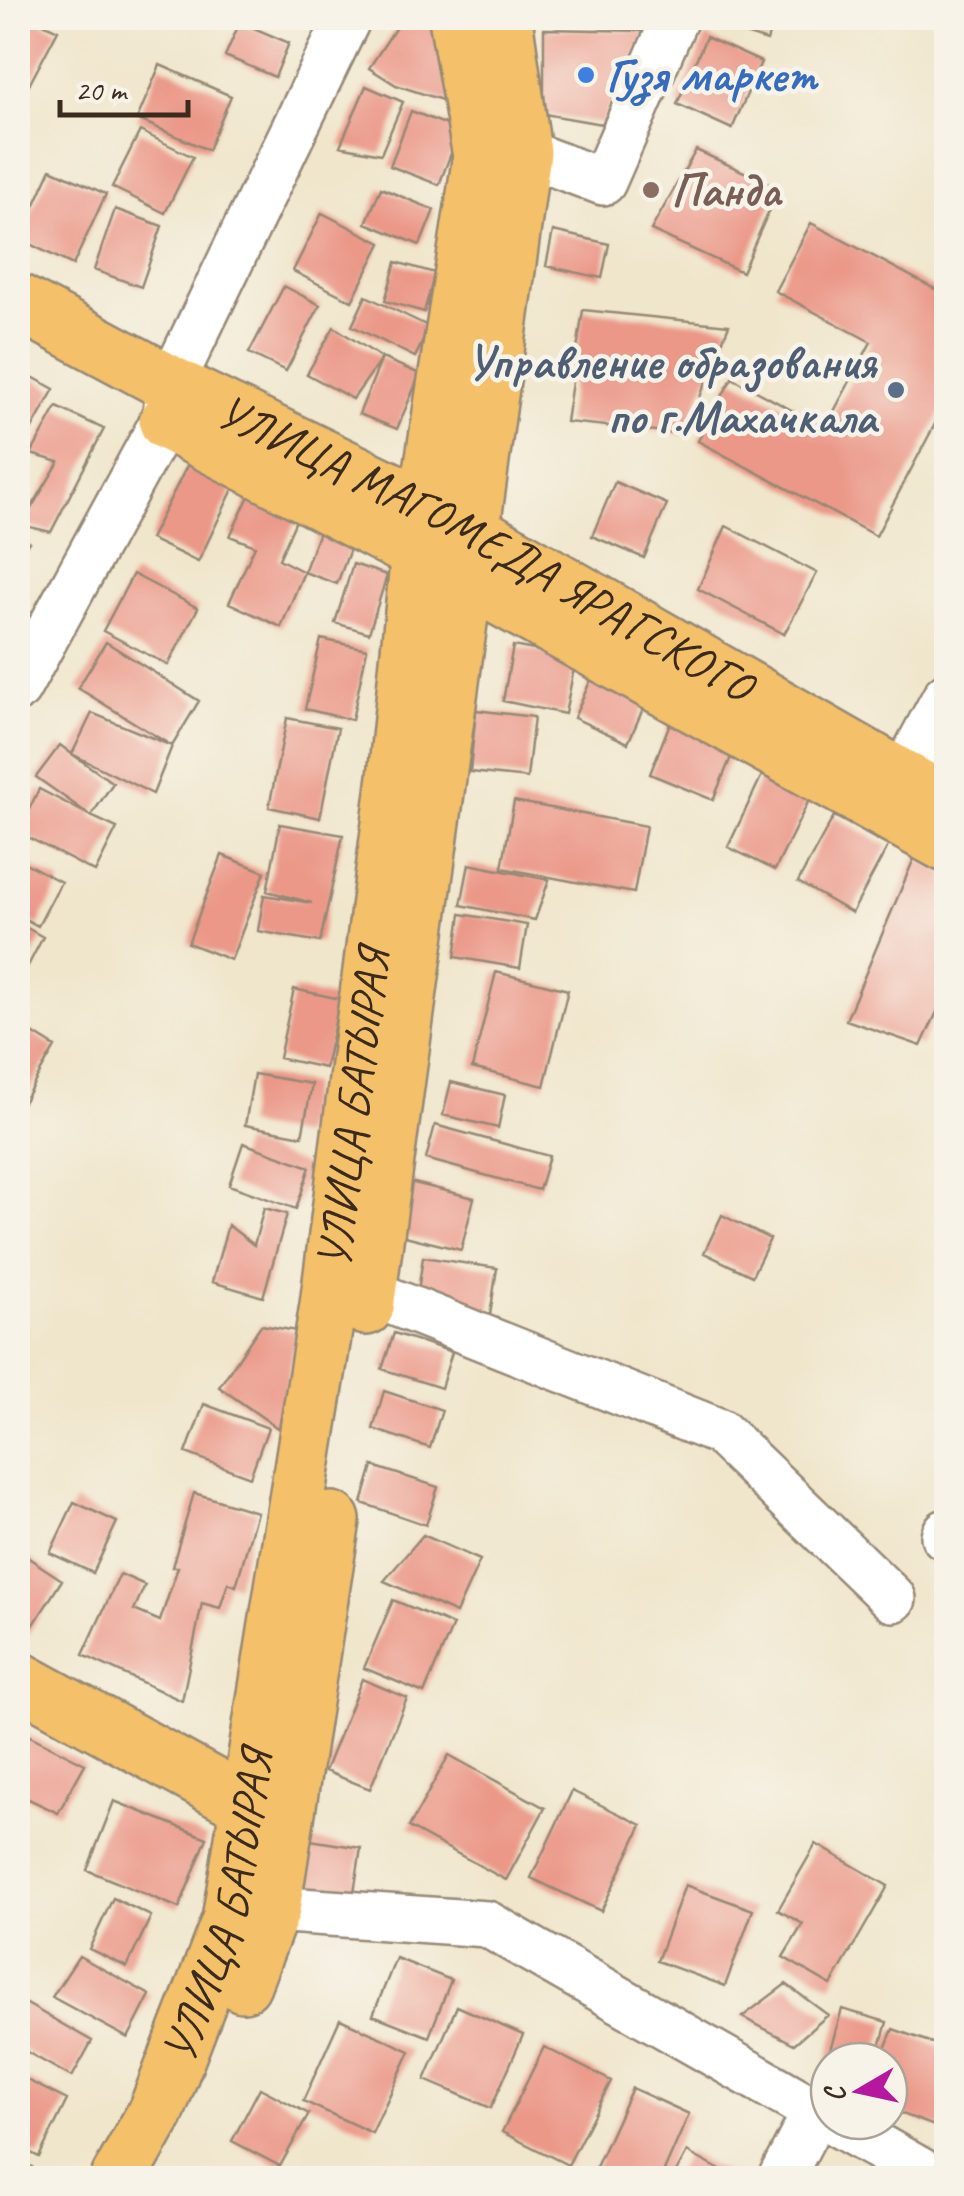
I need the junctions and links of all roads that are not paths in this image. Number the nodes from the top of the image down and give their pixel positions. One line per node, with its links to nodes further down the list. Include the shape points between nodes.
1 (348, 18): 8 (street)
2 (457, 18): 5 (main road, УЛИЦА БАТЫРАЯ)
3 (504, 18): 5 (main road, УЛИЦА БАТЫРАЯ)
4 (675, 18): 5 (street, via 603,182)
5 (502, 154): 9 (main road, УЛИЦА БАТЫРАЯ)
6 (18, 302): 8 (main road, УЛИЦА МАГОМЕДА ЯРАГСКОГО)
7 (18, 343): 8 (main road, УЛИЦА МАГОМЕДА ЯРАГСКОГО)
8 (168, 402): 9 (main road, УЛИЦА МАГОМЕДА ЯРАГСКОГО); 10 (street)
9 (446, 543): 12 (main road, УЛИЦА МАГОМЕДА ЯРАГСКОГО); 14 (main road, УЛИЦА БАТЫРАЯ); 18 (main road, УЛИЦА БАТЫРАЯ, via 396,777)
10 (18, 688)
11 (946, 696): 12 (street)
12 (911, 798): 13 (main road, УЛИЦА МАГОМЕДА ЯРАГСКОГО)
13 (946, 844)
14 (368, 1292): 15 (street, via 720,1432); 18 (main road, УЛИЦА БАТЫРАЯ)
15 (893, 1599)
16 (18, 1679): 18 (main road)
17 (18, 1694): 18 (main road)
18 (267, 1811): 19 (main road, УЛИЦА БАТЫРАЯ)
19 (251, 1915): 20 (street, via 488,1924); 23 (main road, УЛИЦА БАТЫРАЯ); 24 (main road, УЛИЦА БАТЫРАЯ, via 196,2108)
20 (809, 2107)
21 (809, 2141): 25 (street)
22 (868, 2141): 26 (street)
23 (119, 2178)
24 (158, 2178)
25 (782, 2178)
26 (933, 2178)

